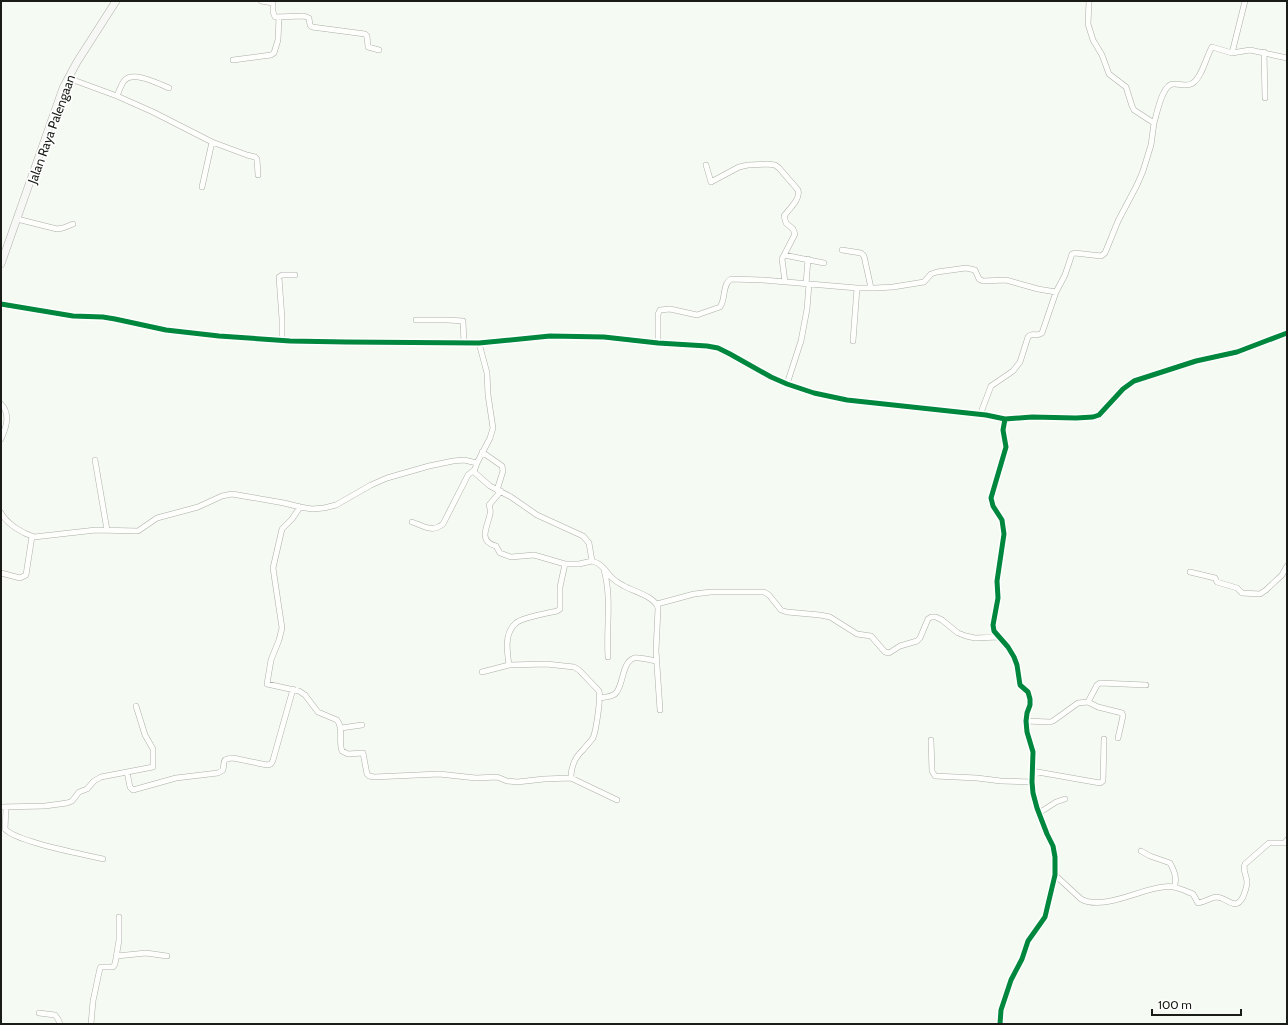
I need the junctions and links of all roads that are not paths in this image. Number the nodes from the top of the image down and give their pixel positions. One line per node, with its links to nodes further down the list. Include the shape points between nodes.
1 (116, 1): 11 (street, Jalan Raya Palengaan)
2 (261, 1): 5 (street, via 273,3 274,15)
3 (1089, 1): 15 (street, via 1089,31 1108,71 1126,87 1134,110)
4 (1245, 1): 8 (street)
5 (278, 17): 6 (street, via 304,16 309,18 312,28 365,34 368,47); 10 (street, via 278,40 274,54)
6 (379, 50)
7 (1264, 52): 8 (street, via 1250,50); 9 (street); 14 (street)
8 (1232, 53): 15 (street, via 1212,48 1194,83 1168,85)
9 (1287, 58)
10 (233, 60)
11 (68, 78): 13 (street); 20 (street, Jalan Raya Palengaan)
12 (169, 88): 13 (street, via 134,77 125,80)
13 (117, 96): 16 (street)
14 (1265, 98)
15 (1154, 123): 32 (street, via 1143,171 1105,253 1101,256 1073,253)
16 (212, 142): 18 (street, via 255,157); 19 (street)
17 (706, 165): 23 (street, via 711,182 735,168 744,166 767,164 781,170 799,193 784,216 795,234)
18 (258, 175)
19 (202, 187)
20 (17, 219): 21 (street, via 57,229); 26 (street, Jalan Raya Palengaan)
21 (73, 224)
22 (842, 250): 31 (street, via 861,253 864,256)
23 (784, 255): 24 (street); 28 (street, via 782,262)
24 (808, 259): 25 (street); 29 (street)
25 (824, 262)
26 (1, 264)
27 (294, 275): 36 (street, via 282,275 279,280)
28 (785, 282): 29 (street); 40 (street, via 731,279 728,281 720,307 697,315 670,309 660,310)
29 (808, 284): 30 (street); 41 (street, via 807,309 801,341)
30 (857, 288): 31 (street); 37 (street)
31 (871, 288): 32 (street, via 924,282 933,273 966,268 974,270 983,281 1006,280)
32 (1056, 292): 43 (street, via 1042,333 1028,337 1020,362 1013,371 991,386)
33 (1, 304): 36 (street, via 72,316 103,317 166,330)
34 (416, 320): 38 (street, via 463,321)
35 (1287, 333): 44 (street, via 1237,352 1137,379 1123,388 1096,416)
36 (282, 340): 38 (street)
37 (853, 341)
38 (464, 343): 39 (street)
39 (479, 343): 40 (street, via 550,336 604,337); 46 (street, via 487,373 493,428)
40 (658, 343): 41 (street, via 718,348)
41 (787, 384): 43 (street, via 843,400)
42 (1, 404): 45 (street, via 7,416 7,425)
43 (980, 415): 44 (street)
44 (1005, 419): 63 (street, via 1003,430 1006,448 991,498 1004,528 993,629)
45 (1, 440)
46 (482, 452): 48 (street); 50 (street, via 502,466)
47 (95, 460): 54 (street)
48 (477, 463): 49 (street); 51 (street, via 459,460 429,466 383,480 330,507)
49 (474, 470): 50 (street, via 480,478); 53 (street, via 468,475 443,524 432,529)
50 (499, 490): 56 (street, via 537,515 583,536 589,543); 57 (street, via 489,505 491,513 485,533 488,542 496,546 500,553 508,556 534,555)
51 (300, 507): 54 (street, via 228,494 198,507 157,518 138,531); 69 (street, via 282,529 274,565 273,575 282,628 266,682 269,685)
52 (1, 513): 55 (street, via 7,522)
53 (412, 522)
54 (107, 530): 55 (street)
55 (32, 536): 61 (street, via 26,575 20,578)
56 (592, 561): 57 (street); 59 (street)
57 (565, 564): 66 (street, via 560,586 560,609 515,624 507,642)
58 (1287, 566): 60 (street, via 1280,578 1262,593 1257,594 1242,593 1237,588 1217,582 1215,578)
59 (603, 567): 62 (street, via 617,582); 64 (street, via 608,593)
60 (1190, 572)
61 (1, 573)
62 (657, 604): 63 (street, via 711,592 764,592 781,610 830,617 857,634 871,636 885,652 889,653 920,638 931,617 942,620 966,636); 65 (street)
63 (999, 638): 74 (street, via 1014,657 1020,685 1028,692 1030,703)
64 (608, 656)
65 (656, 661): 70 (street, via 633,659 624,670 615,693); 73 (street)
66 (509, 664): 67 (street); 70 (street, via 574,666 598,688)
67 (482, 672)
68 (1146, 685): 71 (street, via 1098,684)
69 (293, 689): 76 (street, via 305,695 320,714 337,720); 81 (street, via 271,764 227,759 223,762 221,772 176,778 133,790)
70 (600, 698): 82 (street, via 594,735 573,762)
71 (1088, 702): 74 (street, via 1076,703 1050,722); 77 (street, via 1122,713)
72 (136, 706): 81 (street, via 145,735 154,749 154,766)
73 (660, 710)
74 (1026, 721): 80 (street, via 1033,752)
75 (362, 725): 76 (street)
76 (341, 728): 82 (street, via 342,751 348,754 363,753 369,776 439,774 476,778 497,777 517,782)
77 (1118, 738)
78 (1104, 739): 80 (street, via 1103,781)
79 (931, 740): 83 (street, via 932,771 935,776)
80 (1032, 771): 83 (street)
81 (127, 772): 86 (street, via 101,777 66,803)
82 (571, 778): 84 (street)
83 (1032, 782): 87 (street)
84 (616, 800)
85 (1065, 800): 87 (street, via 1056,802)
86 (4, 807): 90 (street, via 5,829 12,835)
87 (1039, 813): 91 (street, via 1054,850)
88 (1287, 840): 92 (street, via 1285,843 1269,843 1245,864 1247,887 1238,903 1218,897 1198,903 1193,894)
89 (1141, 850): 92 (street, via 1170,863 1176,881)
90 (103, 859)
91 (1054, 875): 92 (street, via 1086,902 1106,902 1164,886); 99 (street, via 1045,917 1028,941 1011,980 1001,1010)
92 (1174, 887)
93 (119, 917): 94 (street)
94 (117, 956): 95 (street, via 146,953); 98 (street, via 113,967 100,968)
95 (167, 956)
96 (39, 1013): 97 (street, via 55,1015)
97 (60, 1024)
98 (90, 1024)
99 (1000, 1024)

